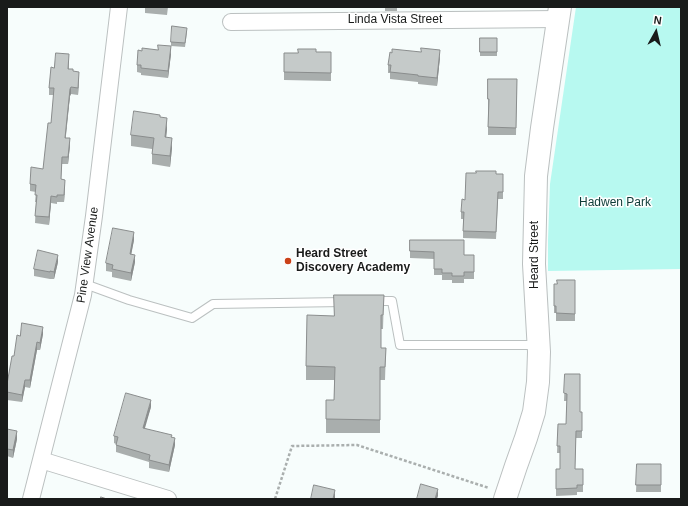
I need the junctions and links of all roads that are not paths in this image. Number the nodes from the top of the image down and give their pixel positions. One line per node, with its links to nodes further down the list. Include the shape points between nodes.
1 (119, 7): 4 (street, Pine View Avenue)
2 (559, 13): 3 (street, Linda Vista Street); 7 (street, Heard Street, via 536,176 534,264)
3 (231, 22)
4 (85, 284): 6 (lane, via 128,300 192,318 213,304); 8 (street, Pine View Avenue)
5 (369, 301): 7 (lane, via 392,301 400,345)
6 (353, 302)
7 (538, 345): 9 (street, Heard Street, via 538,382 534,412)
8 (41, 460): 10 (street, Pine View Avenue); 11 (street)
9 (506, 496)
10 (31, 499)
11 (168, 499)

